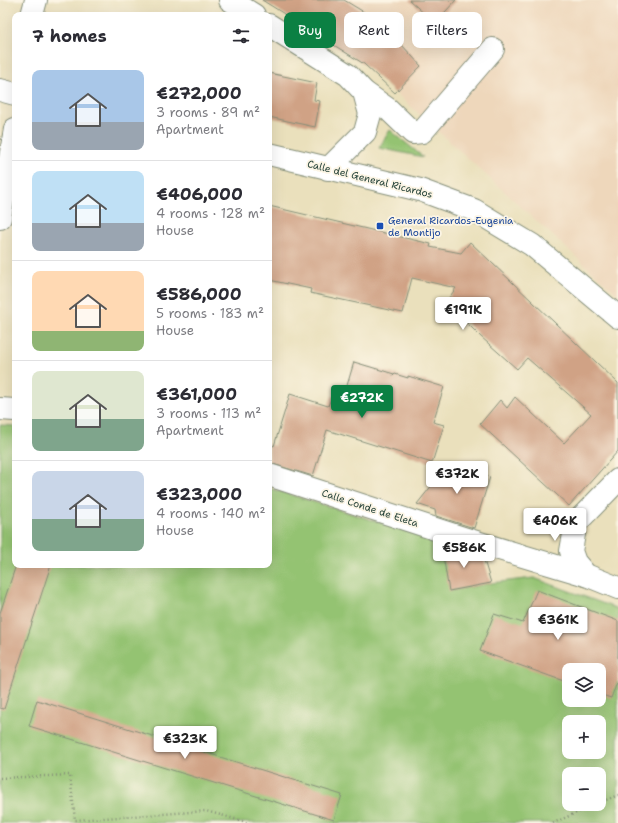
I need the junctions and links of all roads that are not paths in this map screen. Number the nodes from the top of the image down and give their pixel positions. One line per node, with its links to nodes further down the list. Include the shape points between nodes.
1 (36, 0): 3 (street)
2 (230, 0): 4 (street)
3 (33, 12)
4 (249, 12)
5 (272, 27): 8 (street, via 348,75)
6 (493, 49): 8 (street, via 422,132 413,133 388,109)
7 (0, 90): 9 (street)
8 (364, 92): 12 (street, via 370,114 365,132)
9 (12, 93)
10 (12, 147): 13 (street)
11 (272, 155): 12 (street, Calle del General Ricardos)
12 (328, 169): 14 (street, Calle del General Ricardos, via 420,190 474,210 532,245)
13 (0, 218)
14 (618, 317)
15 (0, 408): 16 (street)
16 (12, 410)
17 (272, 476): 19 (street, Calle Conde de Eleta)
18 (618, 480): 19 (street, via 576,524 571,551 575,562)
19 (586, 575): 20 (street, Calle Conde de Eleta)
20 (618, 588)

